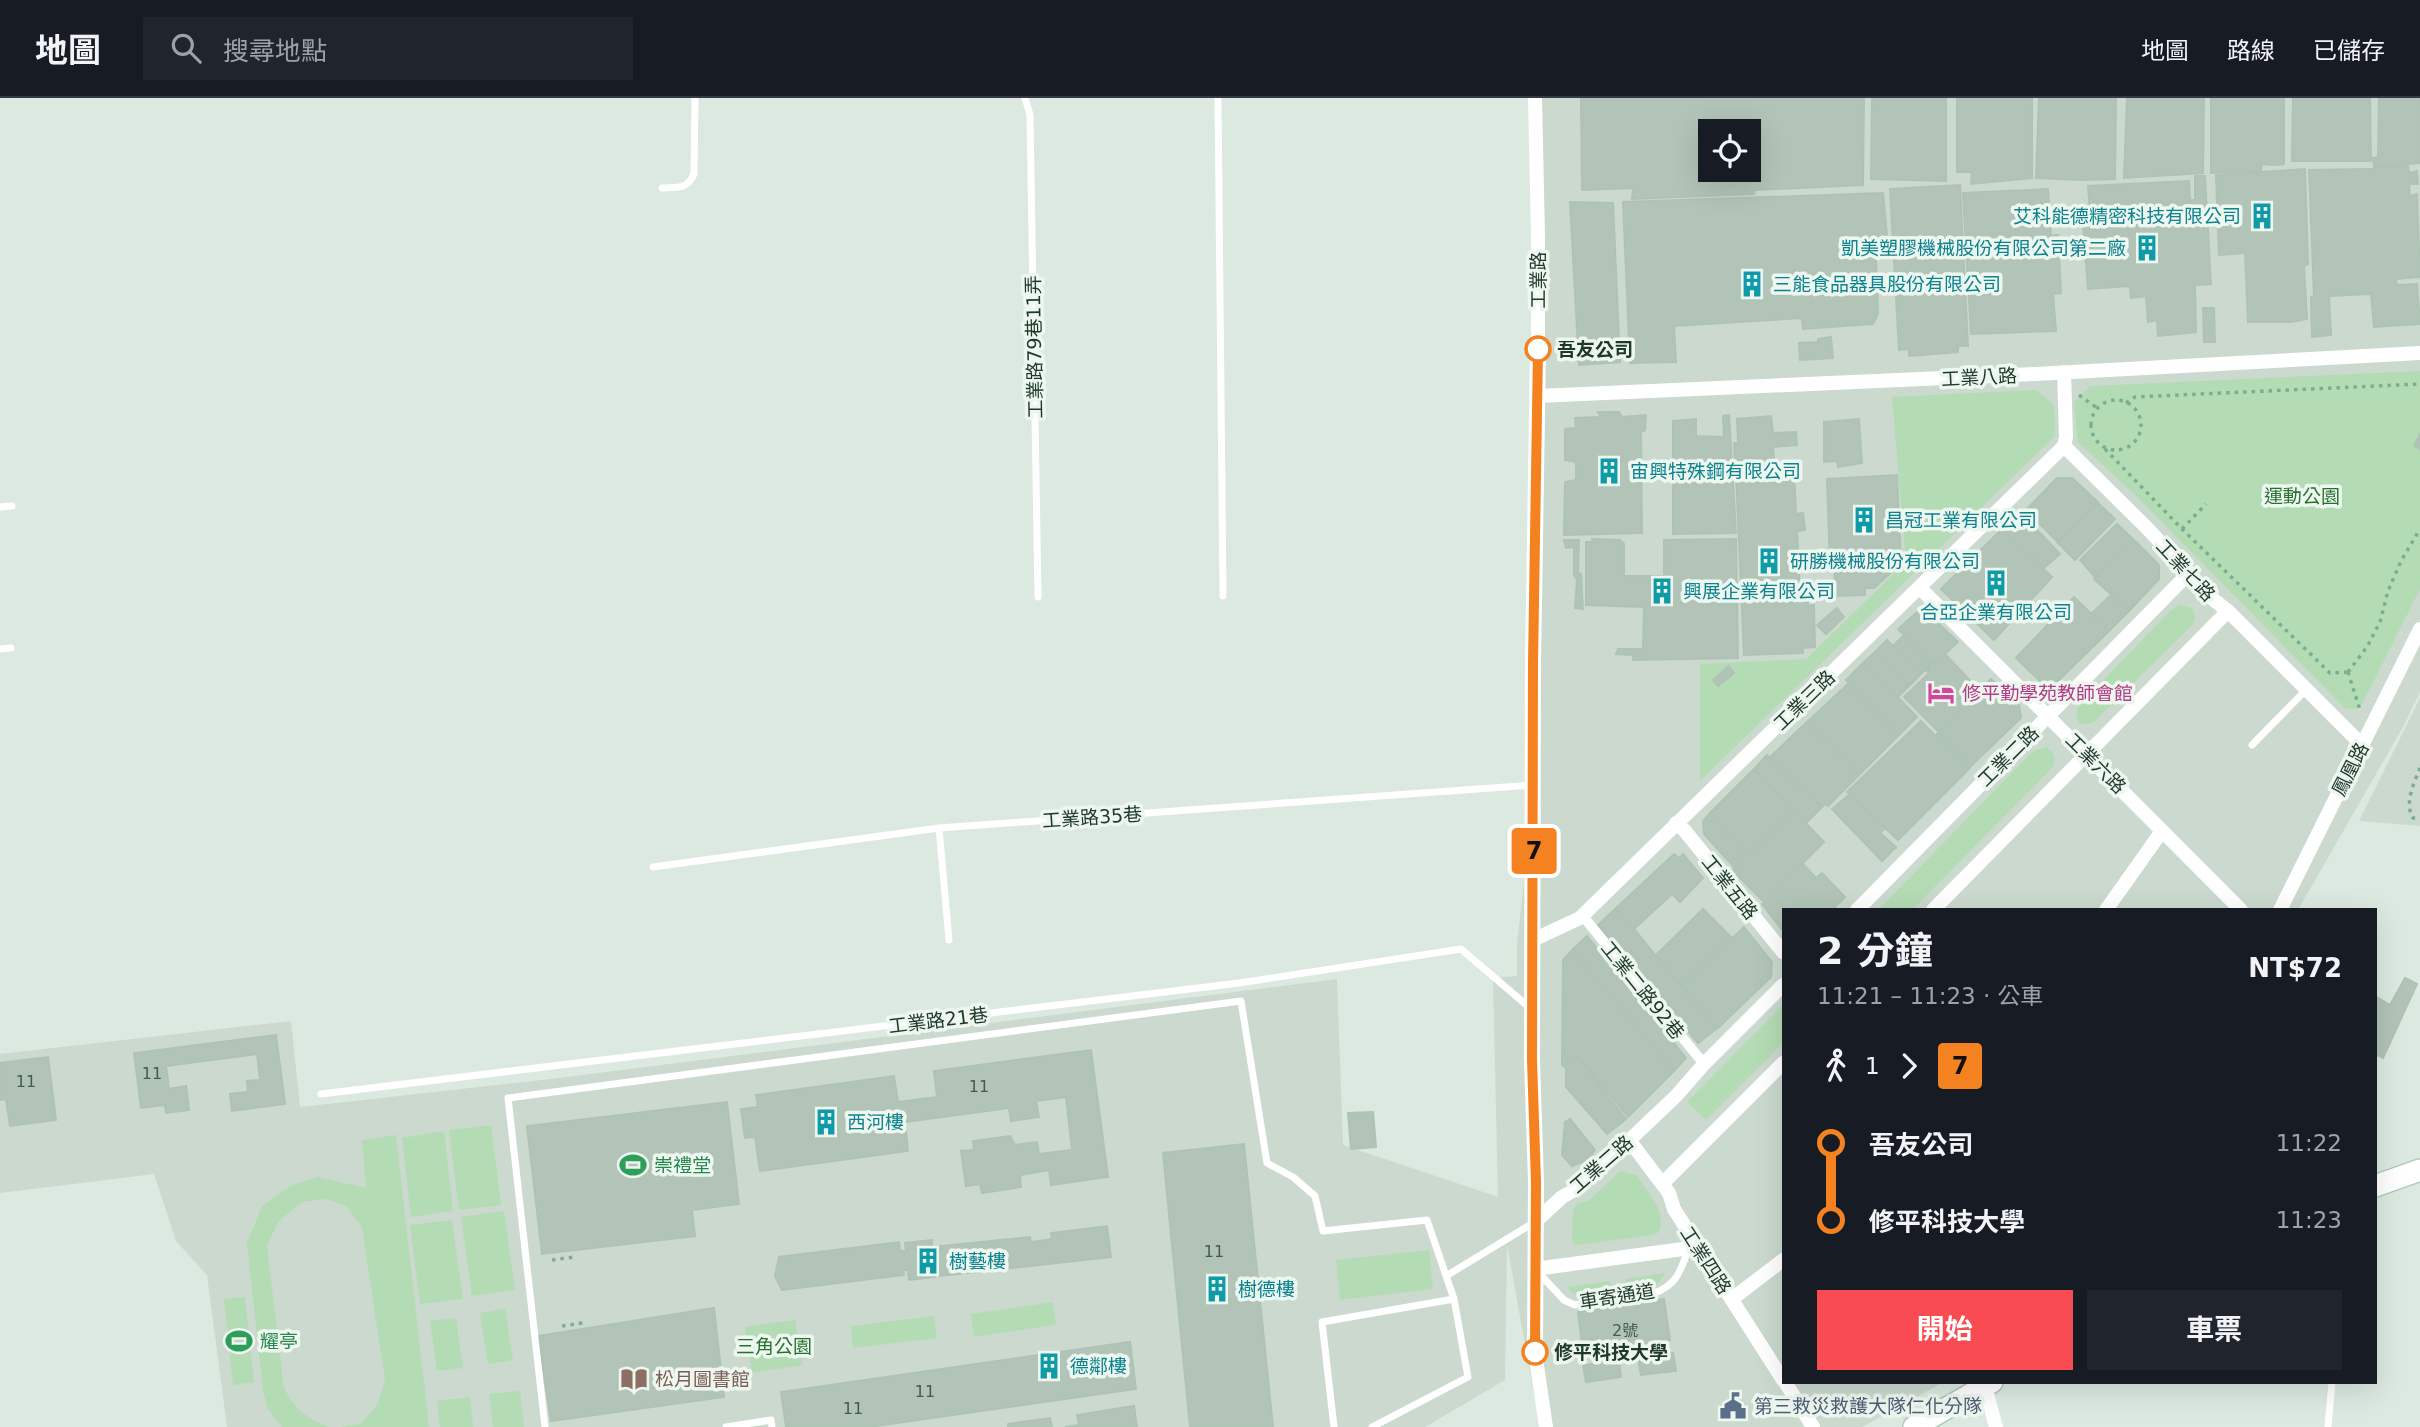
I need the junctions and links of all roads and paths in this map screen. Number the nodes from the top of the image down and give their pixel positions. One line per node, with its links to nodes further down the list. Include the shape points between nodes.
1 (695, 98): 5 (lane, via 694,174 684,187)
2 (1026, 98): 21 (lane, 工業路79巷11弄, via 1030,115)
3 (1218, 98): 20 (lane)
4 (1535, 98): 9 (street, 工業路)
5 (662, 188)
6 (2420, 353): 7 (street, 工業八路)
7 (2064, 372): 9 (street, 工業八路); 11 (street)
8 (2420, 384): 10 (path, via 2135,397)
9 (1538, 396): 33 (street, 工業路)
10 (2126, 403): 12 (path, via 2140,418 2140,437 2121,450); 12 (path, via 2110,401 2091,416 2093,436)
11 (2064, 446): 18 (street, 工業七路); 19 (street, 工業三路)
12 (2105, 449): 16 (path)
13 (2206, 504): 16 (path)
14 (12, 506): 15 (lane)
15 (0, 507)
16 (2182, 529): 26 (path, via 2330,673)
17 (2420, 529): 26 (path, via 2388,590 2380,622)
18 (2189, 573): 22 (street, 工業七路); 28 (street, 工業二路)
19 (1920, 588): 28 (street, 工業六路); 35 (street, 工業三路)
20 (1223, 596)
21 (1038, 597)
22 (2228, 611): 27 (street, 工業七路); 31 (street)
23 (2420, 629): 29 (street, 鳳凰路)
24 (11, 648): 25 (lane)
25 (0, 649)
26 (2348, 672): 29 (path)
27 (2307, 690): 29 (street, 工業七路); 30 (lane)
28 (2049, 715): 31 (street, 工業六路); 39 (street, 工業二路)
29 (2365, 739): 43 (street, 鳳凰路)
30 (2252, 744)
31 (2087, 754): 37 (street, 工業六路); 40 (street)
32 (2420, 768): 34 (path, via 2412,787 2410,814)
33 (1534, 785): 36 (lane, 工業路35巷); 46 (street, 工業路)
34 (2420, 819)
35 (1676, 823): 44 (street, 工業三路); 47 (street, 工業五路)
36 (939, 828): 38 (lane, 工業路35巷); 45 (lane)
37 (2162, 831): 41 (street); 42 (street, 工業六路)
38 (653, 867)
39 (1859, 908)
40 (1935, 908)
41 (2107, 908)
42 (2239, 908)
43 (2281, 908)
44 (1582, 915): 46 (street, 工業三路); 52 (street, 工業二路92巷)
45 (949, 940)
46 (1533, 940): 51 (street, 工業路)
47 (1782, 951)
48 (1239, 983): 50 (lane); 51 (lane, 工業路21巷, via 1461,949); 54 (lane, 工業路21巷)
49 (1782, 986): 52 (street, 工業二路)
50 (1241, 1001): 65 (lane, via 1266,1163 1315,1195 1323,1231 1427,1220); 74 (lane, via 508,1098)
51 (1533, 1010): 59 (street, 工業路)
52 (1704, 1064): 55 (street, 工業二路)
53 (1782, 1064): 57 (street)
54 (321, 1094)
55 (1629, 1140): 57 (street, 工業四路); 59 (street, 工業二路)
56 (2420, 1170): 58 (main road)
57 (1662, 1184): 60 (street, 工業四路)
58 (2377, 1185)
59 (1535, 1222): 64 (street, 工業路); 65 (lane)
60 (1694, 1247): 64 (street); 64 (lane, 車寄通道, via 1666,1288 1575,1305 1564,1300); 67 (street, 工業四路)
61 (574, 1256): 62 (path)
62 (552, 1260)
63 (1782, 1262): 67 (street)
64 (1535, 1269): 79 (street, 工業路, via 1535,1352)
65 (1446, 1276): 66 (lane)
66 (1454, 1299): 77 (lane, via 1322,1322); 78 (lane, via 1468,1377)
67 (1732, 1299): 70 (street, 工業四路)
68 (583, 1323): 69 (path)
69 (562, 1326)
70 (1782, 1378)
71 (1786, 1384): 80 (street, 工業四路)
72 (2332, 1384): 83 (lane)
73 (1989, 1385): 81 (main road); 82 (street)
74 (545, 1427)
75 (726, 1427): 76 (lane, via 771,1420)
76 (772, 1427)
77 (1334, 1427)
78 (1372, 1427)
79 (1546, 1427)
80 (1813, 1427)
81 (1914, 1427)
82 (1996, 1427)
83 (2328, 1427)

